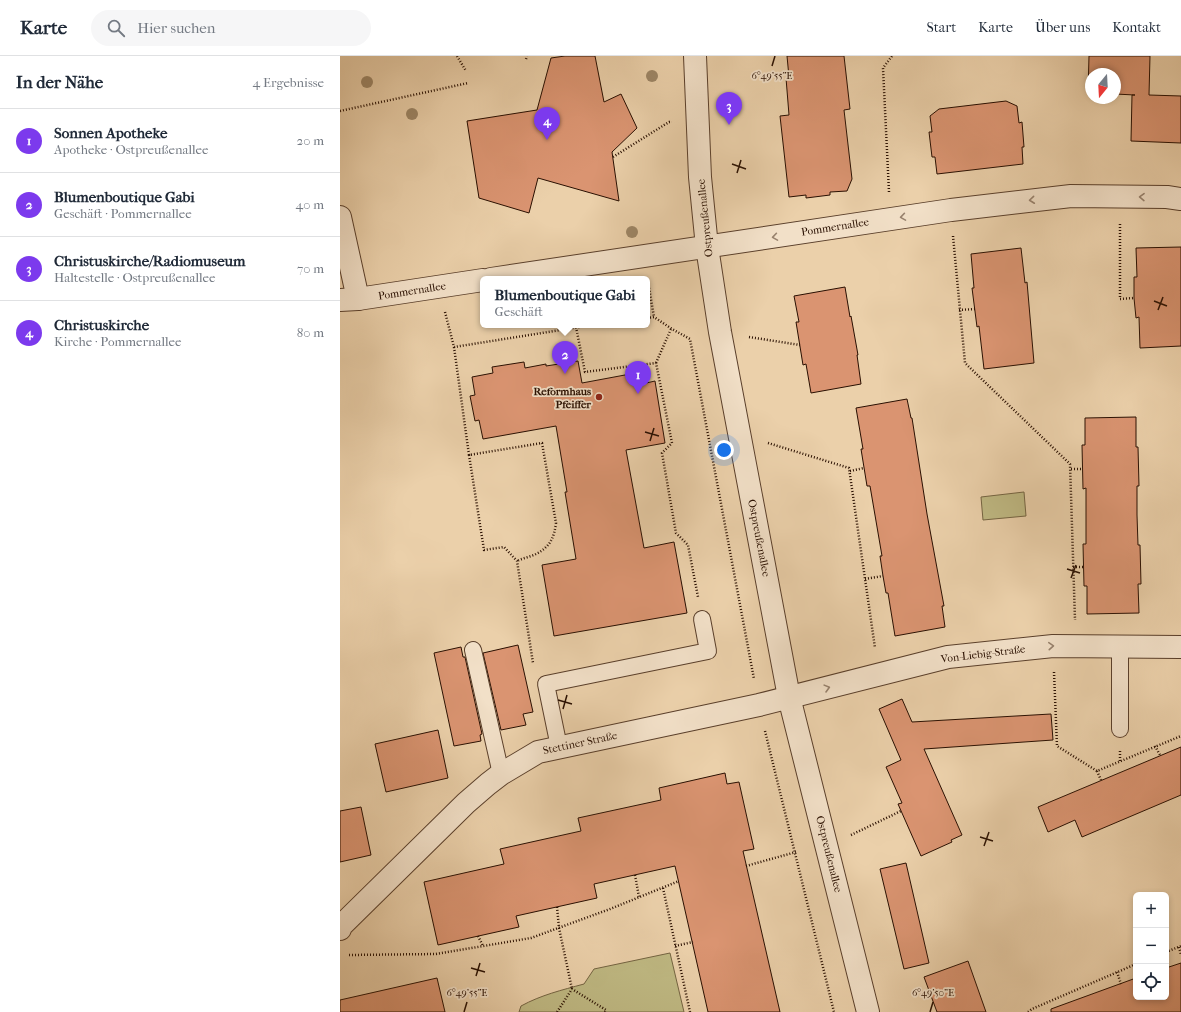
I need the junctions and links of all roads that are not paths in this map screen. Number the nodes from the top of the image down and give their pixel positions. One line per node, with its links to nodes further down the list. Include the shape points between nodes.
1 (695, 56): 4 (street, Ostpreußenallee, via 700,177)
2 (1181, 199): 4 (street, Pommernallee, one-way to 4, via 1071,196 950,210)
3 (340, 217): 7 (street)
4 (707, 247): 5 (street, Pommernallee); 12 (street, Ostpreußenallee, via 720,332)
5 (511, 276)
6 (480, 280): 7 (street, Pommernallee)
7 (349, 300)
8 (702, 619): 14 (lane, via 708,651 546,684)
9 (1120, 646): 10 (street, Von-Liebig-Straße); 12 (street, Von-Liebig-Straße, one-way to 9, via 948,657 1053,646); 13 (lane)
10 (1181, 647)
11 (473, 650): 15 (lane)
12 (789, 698): 14 (street, Stettiner Straße); 17 (street, Ostpreußenallee)
13 (1120, 729)
14 (559, 747): 15 (street, Stettiner Straße, via 538,752)
15 (502, 774): 16 (street, Stettiner Straße, via 466,803)
16 (340, 929)
17 (868, 1012)

